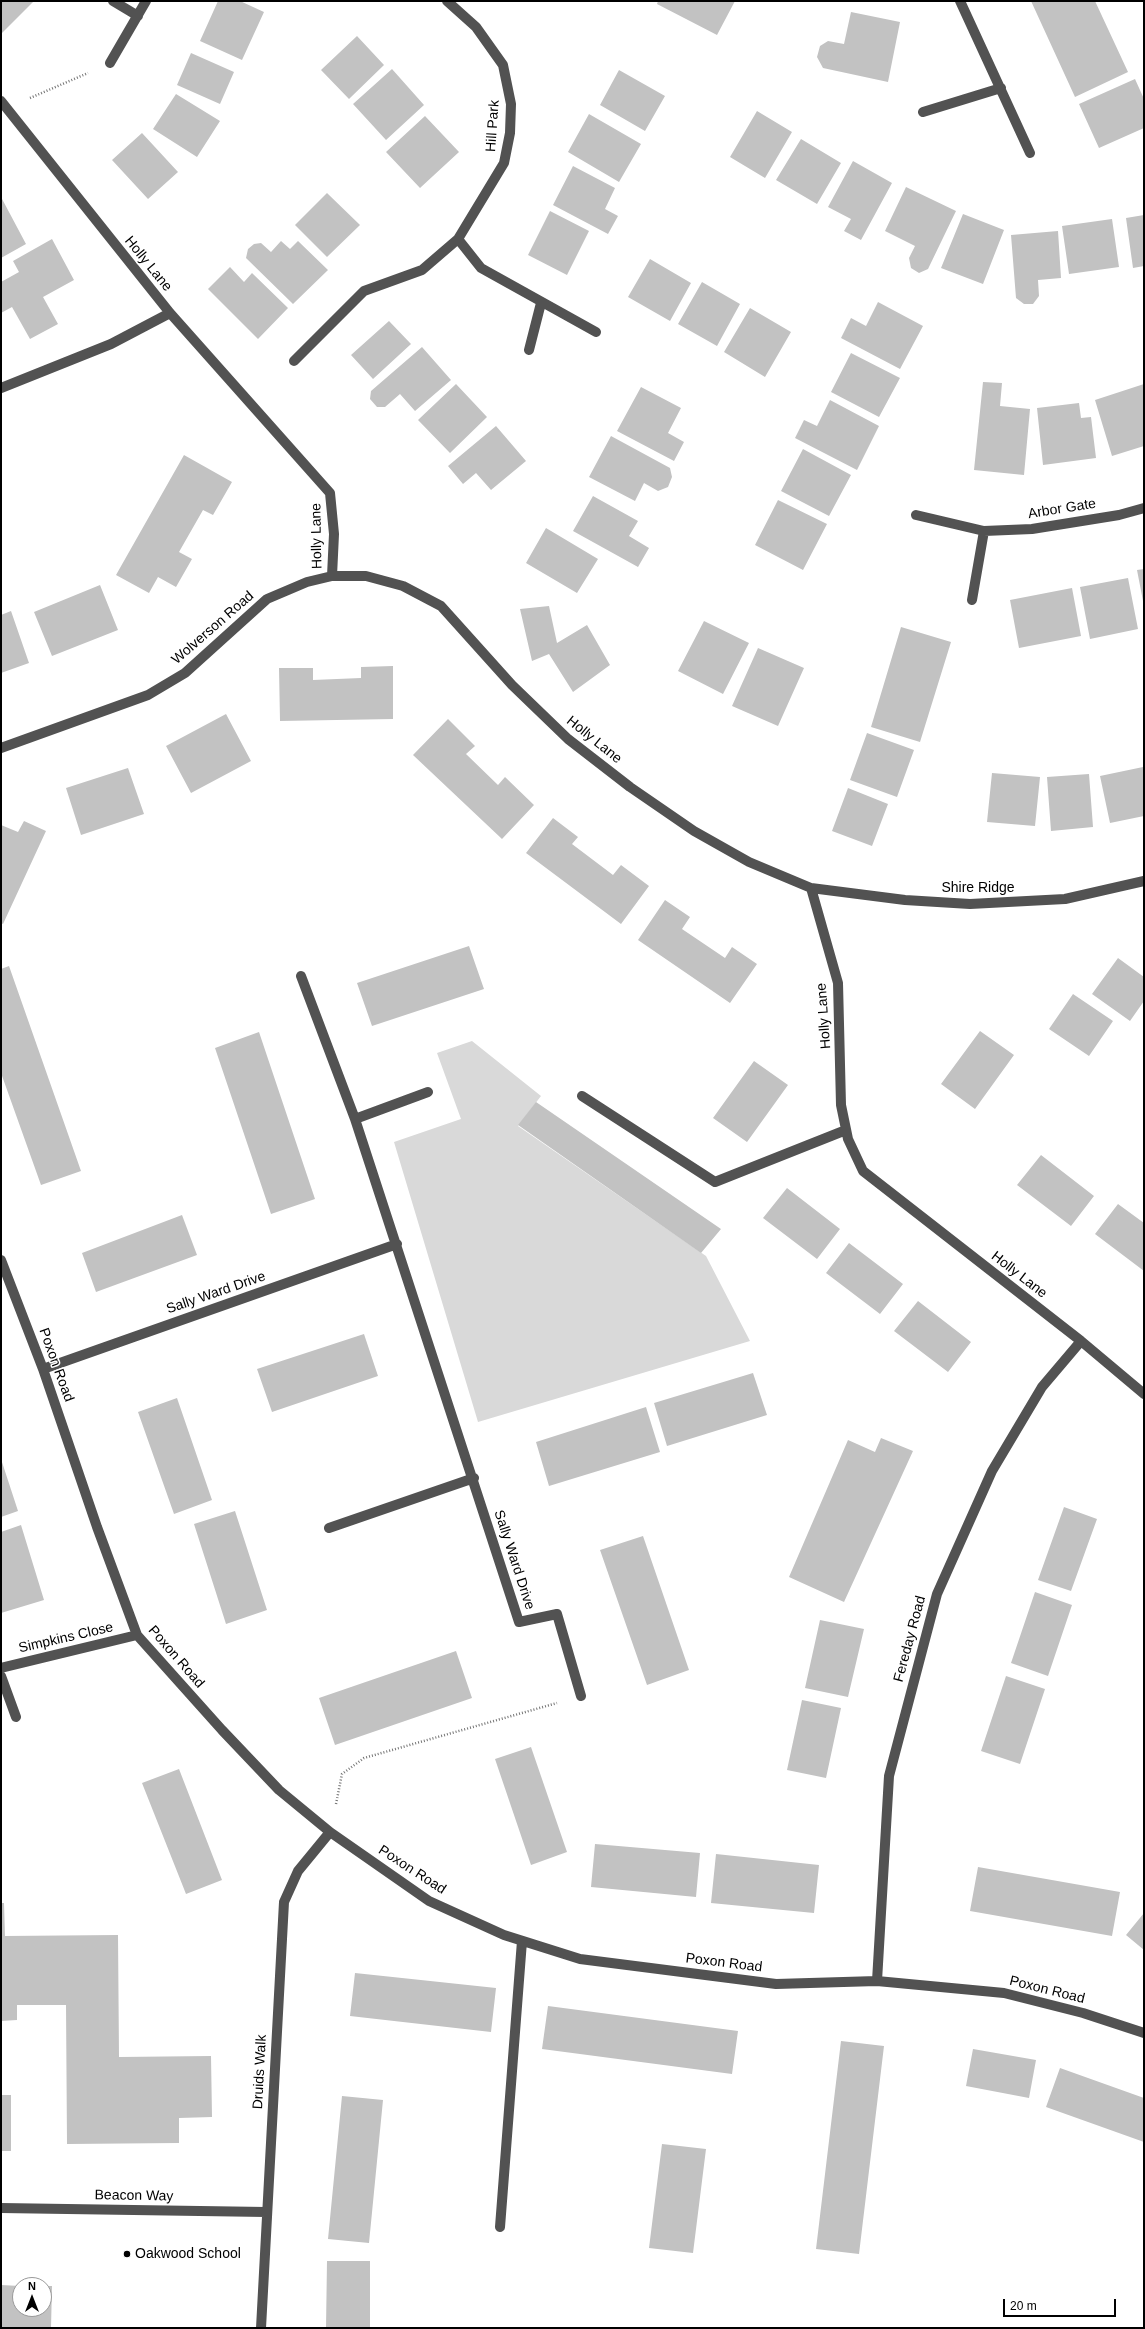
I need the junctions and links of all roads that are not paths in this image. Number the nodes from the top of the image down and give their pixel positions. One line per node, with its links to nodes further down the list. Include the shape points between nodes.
1 (113, 1): 5 (street)
2 (146, 1): 5 (street)
3 (446, 1): 11 (street, Hill Park, via 476,27 503,65 511,104 510,132 504,163)
4 (960, 1): 7 (street)
5 (138, 16): 6 (street)
6 (110, 63)
7 (1001, 88): 9 (street); 10 (street)
8 (4, 105): 13 (street, Holly Lane)
9 (922, 112)
10 (1030, 153)
11 (458, 239): 12 (street, via 481,268); 16 (street, Hill Park, via 422,270 364,291)
12 (541, 303): 14 (street); 15 (street)
13 (170, 313): 17 (street, via 111,344); 21 (street, Holly Lane, via 330,493 334,534)
14 (596, 332)
15 (529, 350)
16 (294, 361)
17 (1, 388)
18 (1144, 508): 20 (street, Arbor Gate, via 1119,515 1032,529)
19 (916, 515): 20 (street, Arbor Gate)
20 (984, 531): 22 (street)
21 (332, 576): 23 (street, Wolverson Road, via 307,582 267,599 185,673 148,695); 25 (street, Holly Lane, via 366,576 403,586 441,606 512,685 568,739 611,772 694,831 749,862)
22 (972, 600)
23 (1, 748)
24 (1144, 881): 25 (street, Shire Ridge, via 1064,899 970,904 905,900)
25 (811, 888): 30 (street, Holly Lane, via 838,983 841,1105)
26 (301, 976): 29 (street, Sally Ward Drive)
27 (428, 1092): 29 (street)
28 (582, 1096): 30 (street, via 715,1182)
29 (355, 1119): 31 (street, Sally Ward Drive)
30 (846, 1130): 33 (street, Holly Lane, via 863,1171)
31 (397, 1244): 34 (street, Sally Ward Drive); 36 (street, Sally Ward Drive)
32 (1, 1260): 34 (street, Poxon Road)
33 (1081, 1341): 35 (street, Holly Lane); 45 (street, Fereday Road, via 1042,1387 992,1471 937,1594 889,1776)
34 (43, 1369): 38 (street, Poxon Road)
35 (1144, 1394)
36 (474, 1478): 37 (street); 41 (street, Sally Ward Drive, via 519,1622 557,1614)
37 (329, 1528)
38 (137, 1635): 39 (street, Simpkins Close); 43 (street, Poxon Road, via 279,1790)
39 (1, 1668)
40 (1, 1676): 42 (street)
41 (581, 1696)
42 (16, 1717)
43 (330, 1832): 44 (street, Poxon Road, via 429,1901); 48 (street, Druids Walk, via 298,1871 284,1902)
44 (522, 1941): 45 (street, Poxon Road, via 580,1959 776,1984); 49 (street)
45 (877, 1981): 46 (street, Poxon Road, via 1004,1993 1083,2013)
46 (1144, 2033)
47 (1, 2208): 48 (street, Beacon Way)
48 (266, 2212): 50 (street, Druids Walk)
49 (500, 2227)
50 (261, 2328)

